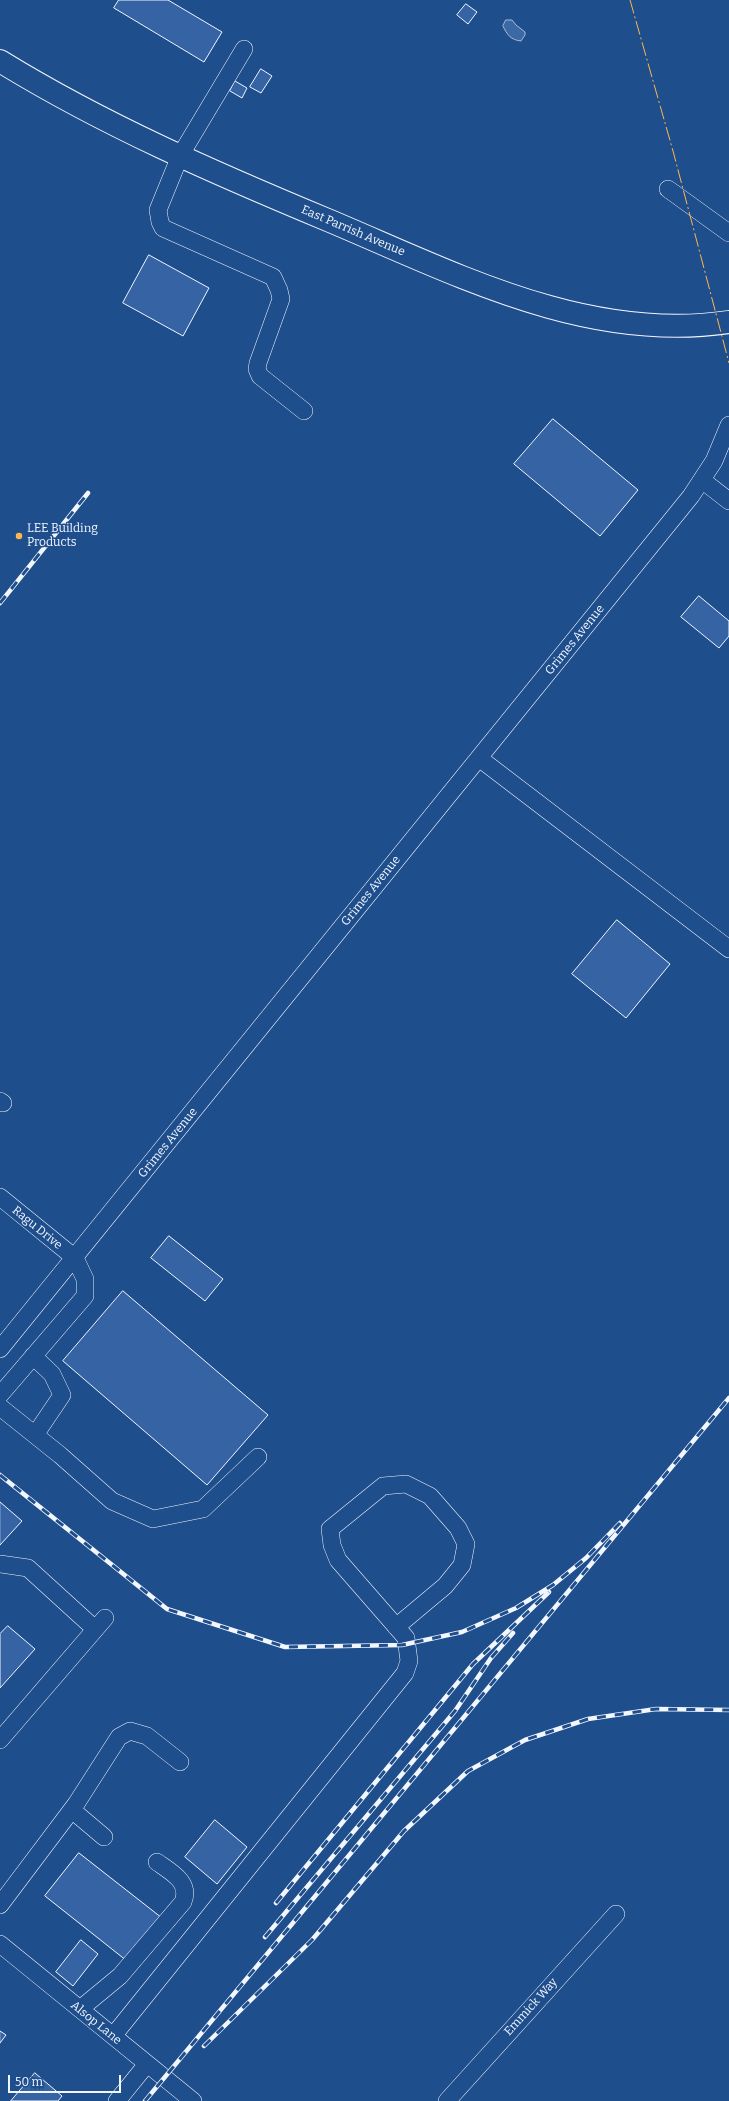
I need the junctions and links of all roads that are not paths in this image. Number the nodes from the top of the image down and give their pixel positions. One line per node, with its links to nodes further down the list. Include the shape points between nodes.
1 (244, 49): 3 (street)
2 (0, 61): 3 (main road, East Parrish Avenue, via 83,108)
3 (180, 156): 6 (main road, East Parrish Avenue, via 453,273 546,307 597,320 635,325 673,327); 7 (street, via 158,210 160,222 163,228 273,277 281,299 257,369 260,376)
4 (668, 189): 5 (street)
5 (729, 233)
6 (729, 322)
7 (304, 411)
8 (729, 425): 9 (street, Grimes Avenue, via 714,461)
9 (702, 480): 10 (street); 11 (street, Grimes Avenue)
10 (729, 501)
11 (479, 758): 12 (street); 14 (street, Grimes Avenue)
12 (729, 950)
13 (0, 1197): 14 (street, Ragu Drive)
14 (75, 1258): 15 (street, Grimes Avenue); 16 (street, via 85,1279 85,1296)
15 (0, 1349)
16 (33, 1356): 17 (street); 19 (street, via 52,1374 62,1395)
17 (0, 1395)
18 (0, 1406): 19 (street)
19 (35, 1435): 20 (street, via 112,1501 153,1519 203,1509)
20 (258, 1457)
21 (0, 1564): 23 (street, via 28,1568 100,1624)
22 (396, 1627): 22 (street, via 338,1560 332,1545 330,1529 383,1486 406,1484 430,1496 458,1528 466,1544 462,1565 445,1586); 32 (street, via 406,1638 409,1661 405,1673)
23 (0, 1740)
24 (180, 1762): 25 (street, via 147,1736 130,1731 119,1737)
25 (72, 1810): 26 (street); 28 (street)
26 (104, 1837)
27 (157, 1862): 31 (street, via 181,1880 186,1895 183,1902 120,1976)
28 (0, 1905)
29 (616, 1914): 36 (street, Emmick Way)
30 (0, 1944): 31 (street, Alsop Lane)
31 (80, 2009): 32 (street, Alsop Lane)
32 (113, 2036): 33 (street, Alsop Lane)
33 (147, 2064): 34 (street); 35 (street, Alsop Lane)
34 (117, 2101)
35 (193, 2101)
36 (446, 2101)

